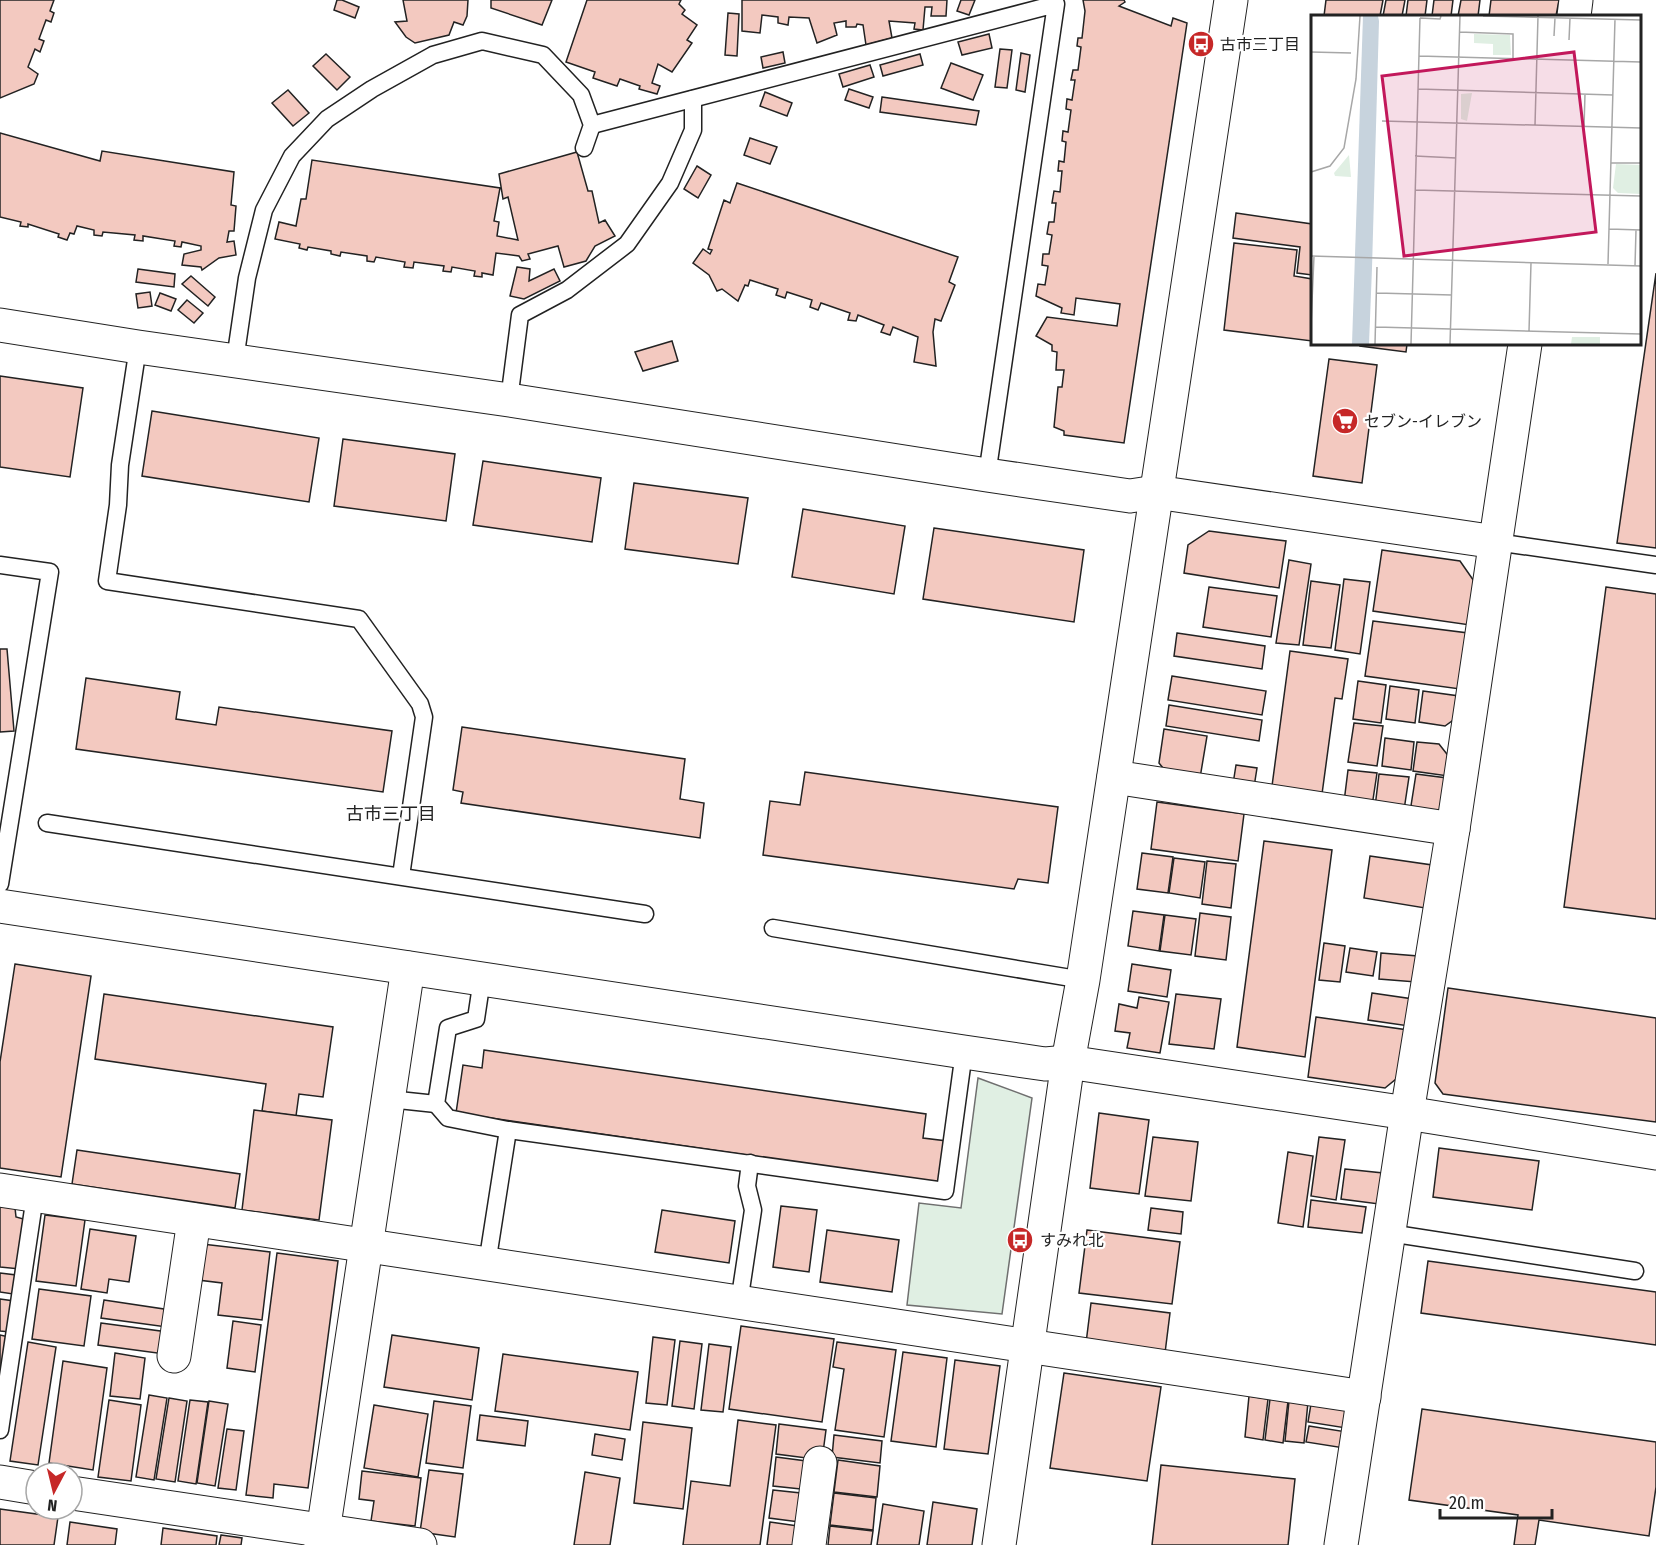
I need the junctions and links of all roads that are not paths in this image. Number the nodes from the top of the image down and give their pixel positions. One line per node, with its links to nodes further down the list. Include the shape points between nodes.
1 (1231, 0): 13 (street)
2 (1576, 0): 3 (street)
3 (1574, 15)
4 (693, 99): 5 (lane); 11 (lane, via 693,130 670,183 627,244 567,290 520,315); 12 (lane, via 1056,4)
5 (592, 125): 6 (lane); 10 (lane, via 581,95 543,55 482,41 433,55 372,89 327,119 292,156 264,210 247,278)
6 (584, 148)
7 (0, 325): 9 (street)
8 (1525, 345): 14 (street)
9 (138, 347): 10 (street); 20 (lane, via 107,581 359,619 420,704 424,717)
10 (235, 360): 11 (street)
11 (509, 400): 12 (street)
12 (987, 475): 13 (street, via 1130,496)
13 (1156, 492): 14 (street); 17 (street)
14 (1496, 542): 16 (lane); 19 (street)
15 (0, 565): 21 (lane, via 50,572)
16 (1656, 565)
17 (1114, 777): 19 (street); 27 (street)
18 (47, 823): 20 (lane)
19 (1453, 829): 32 (street)
20 (401, 876): 23 (lane)
21 (0, 884)
22 (0, 906): 25 (street)
23 (645, 914)
24 (773, 928): 27 (lane)
25 (408, 968): 26 (street); 30 (street)
26 (482, 979): 28 (street); 31 (lane, via 476,1019 448,1028)
27 (1083, 980): 29 (street)
28 (964, 1052): 29 (street, via 1045,1064); 35 (lane, via 945,1191)
29 (1068, 1062): 32 (street); 44 (street)
30 (389, 1099): 31 (lane); 40 (street)
31 (436, 1104): 33 (lane, via 448,1118)
32 (1407, 1113): 34 (street); 39 (street)
33 (508, 1130): 35 (lane); 41 (lane)
34 (1656, 1153)
35 (750, 1163): 43 (lane, via 747,1186 753,1210)
36 (0, 1190): 37 (street)
37 (35, 1196): 38 (street); 47 (lane)
38 (194, 1220): 40 (street); 45 (street)
39 (1389, 1233): 42 (lane); 46 (street)
40 (366, 1246): 41 (street); 52 (street)
41 (487, 1264): 43 (street)
42 (1635, 1271)
43 (739, 1303): 44 (street)
44 (1027, 1345): 46 (street); 55 (street)
45 (174, 1356)
46 (1364, 1396): 56 (street)
47 (0, 1430)
48 (820, 1463): 54 (street)
49 (0, 1482): 50 (street)
50 (24, 1486)
51 (84, 1495): 52 (street)
52 (322, 1538): 53 (street)
53 (420, 1545)
54 (809, 1545)
55 (999, 1545)
56 (1341, 1545)

